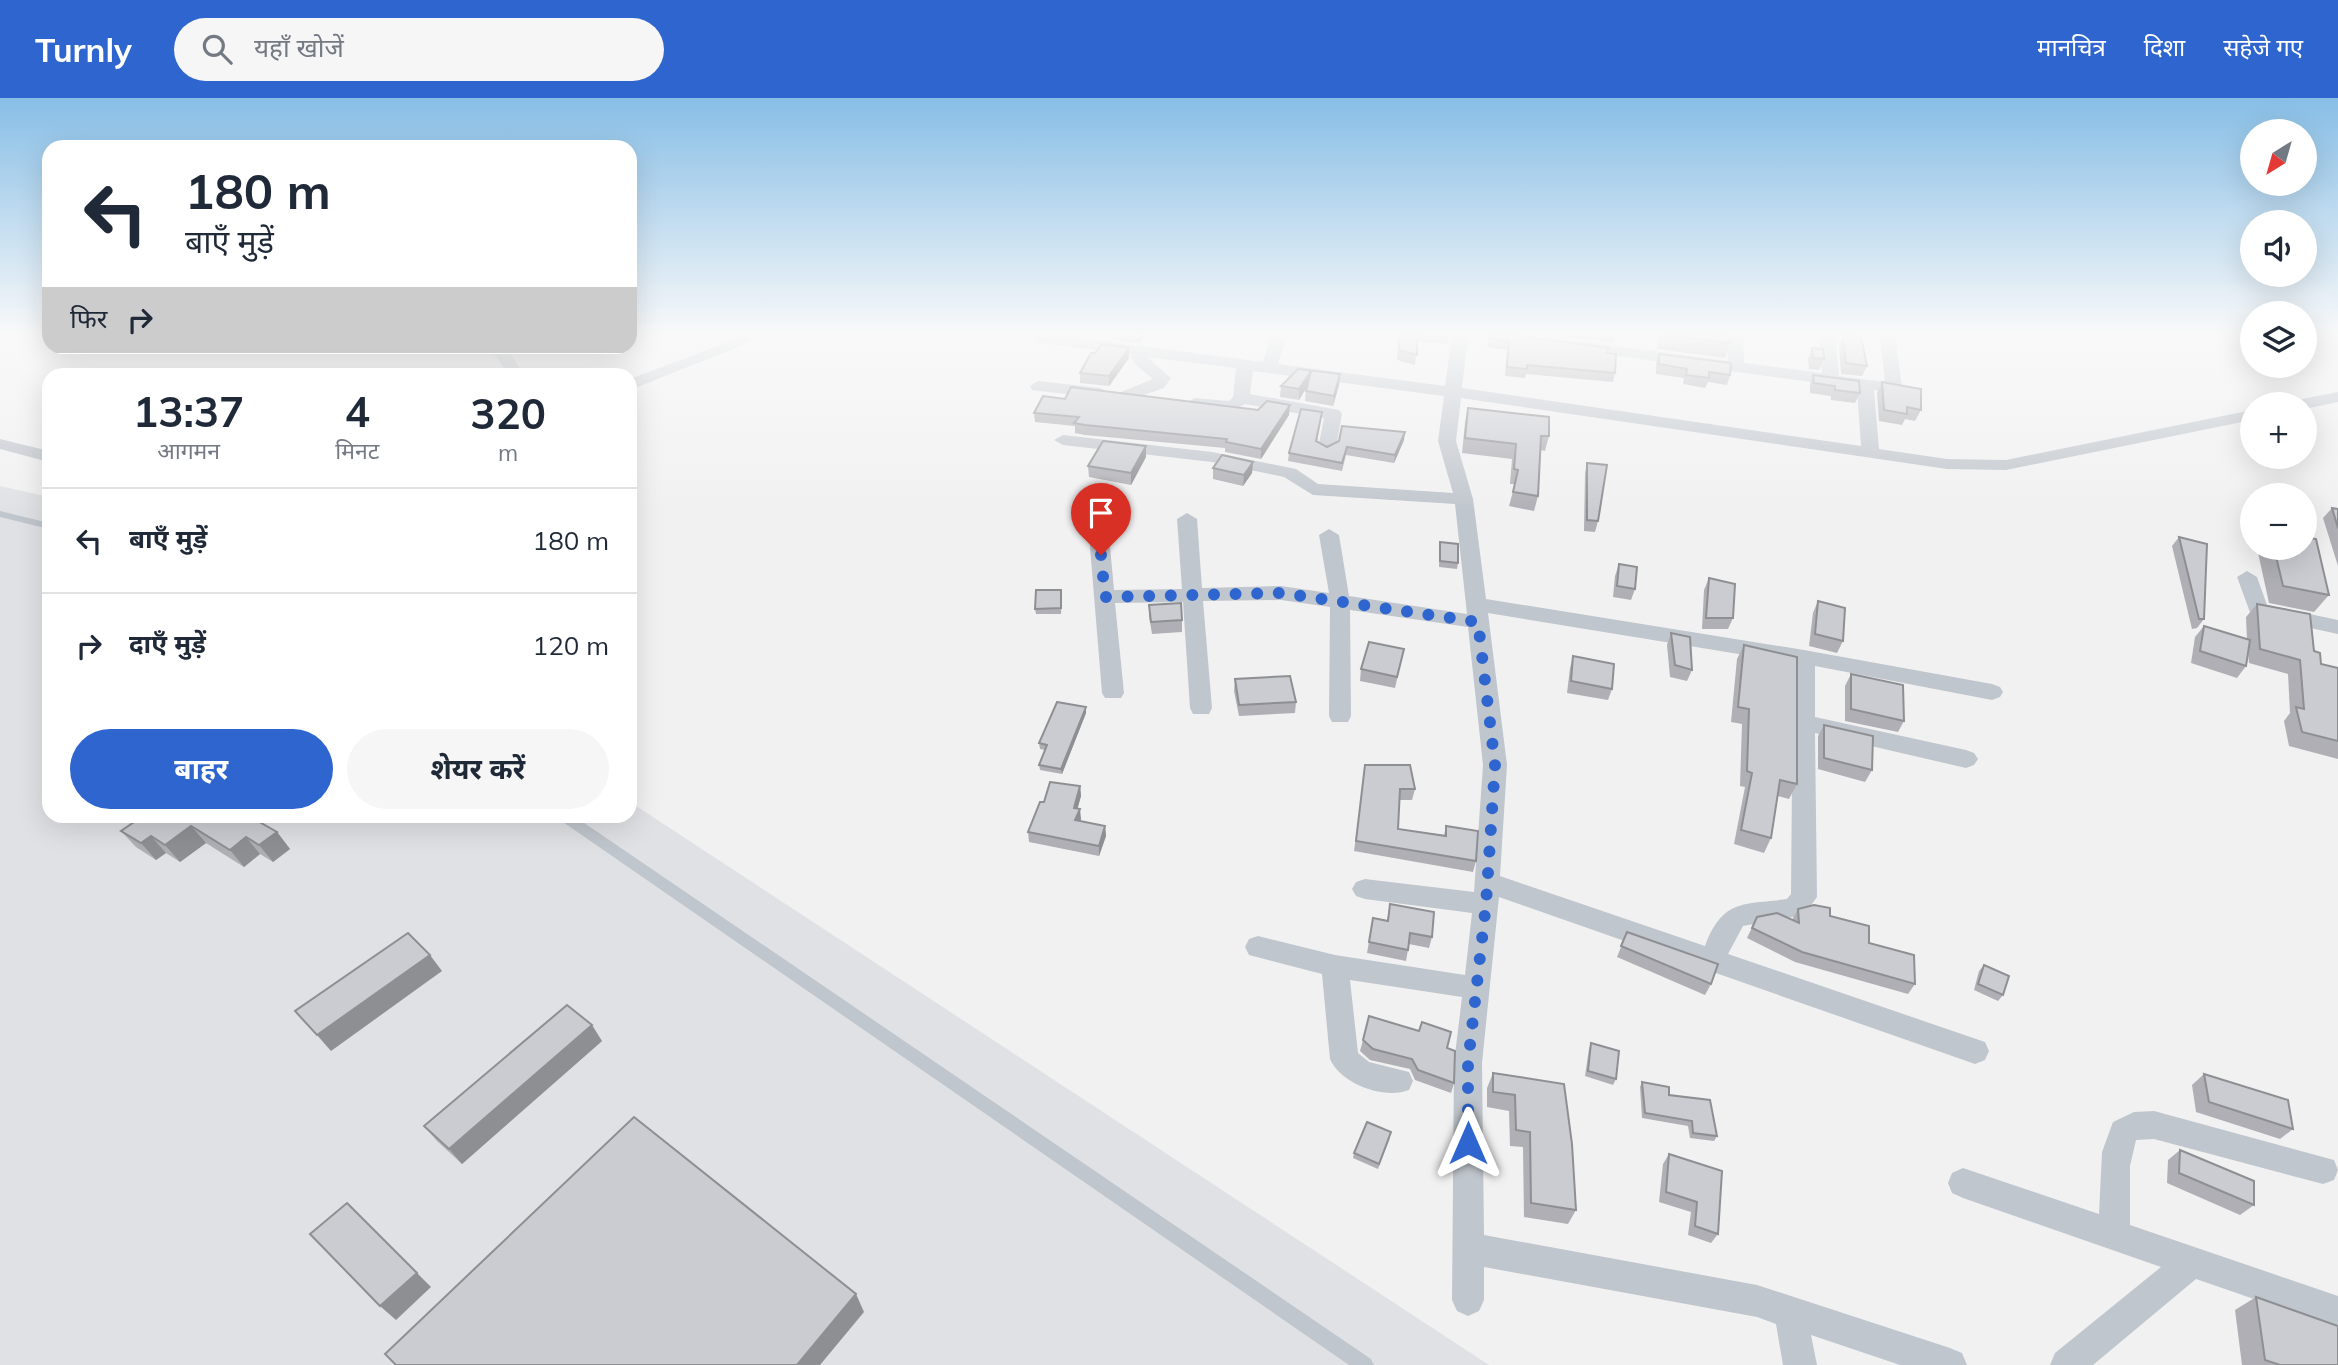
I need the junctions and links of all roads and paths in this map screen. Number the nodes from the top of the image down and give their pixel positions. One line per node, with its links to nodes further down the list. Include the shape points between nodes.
1 (1110, 394): 7 (street)
2 (1132, 394): 7 (street)
3 (1241, 394): 9 (street)
4 (1453, 394): 17 (street, via 1447,441)
5 (1474, 394): 15 (street)
6 (1867, 394): 15 (street)
7 (1127, 396): 9 (street, via 1223,406)
8 (2338, 397): 10 (street)
9 (1241, 398): 14 (street, via 1333,414)
10 (2317, 401)
11 (2240, 417): 15 (street, via 2006,465 1947,464)
12 (1062, 440): 17 (street, via 1212,457 1290,473 1313,489)
13 (0, 443): 16 (street)
14 (1326, 448)
15 (1870, 453)
16 (42, 455)
17 (1464, 499): 27 (street)
18 (0, 513): 20 (lane)
19 (1187, 519): 24 (street)
20 (42, 524)
21 (1099, 535): 25 (street)
22 (1329, 535): 26 (street)
23 (2247, 577): 28 (street, via 2258,610)
24 (1195, 594): 25 (street); 26 (street, via 1281,593); 32 (street)
25 (1105, 597): 31 (street)
26 (1340, 601): 27 (street); 33 (street)
27 (1477, 613): 29 (street); 38 (street, via 1495,765)
28 (2338, 627)
29 (1804, 657): 30 (street); 34 (street)
30 (1992, 692)
31 (1113, 693)
32 (1201, 708)
33 (1340, 716)
34 (1805, 723): 35 (street); 40 (street, via 1804,897 1795,908 1743,912 1731,919)
35 (1966, 759)
36 (575, 823): 53 (lane)
37 (1365, 889): 38 (street)
38 (1486, 893): 40 (street); 42 (street)
39 (1258, 947): 41 (street)
40 (1713, 960): 43 (street)
41 (1335, 966): 42 (street); 44 (street, via 1344,1059 1362,1073)
42 (1476, 988): 48 (street, via 1468,1063)
43 (1975, 1051)
44 (1399, 1081)
45 (2323, 1170): 47 (street, via 2154,1125 2130,1126 2123,1132 2118,1152)
46 (1963, 1182): 47 (street)
47 (2114, 1235): 49 (street)
48 (1468, 1248): 50 (street); 51 (street, via 1758,1301)
49 (2191, 1262): 52 (street); 56 (street)
50 (1468, 1300)
51 (1790, 1312): 54 (street); 55 (street)
52 (2338, 1312)
53 (1365, 1365)
54 (1800, 1365)
55 (1951, 1365)
56 (2067, 1365)

